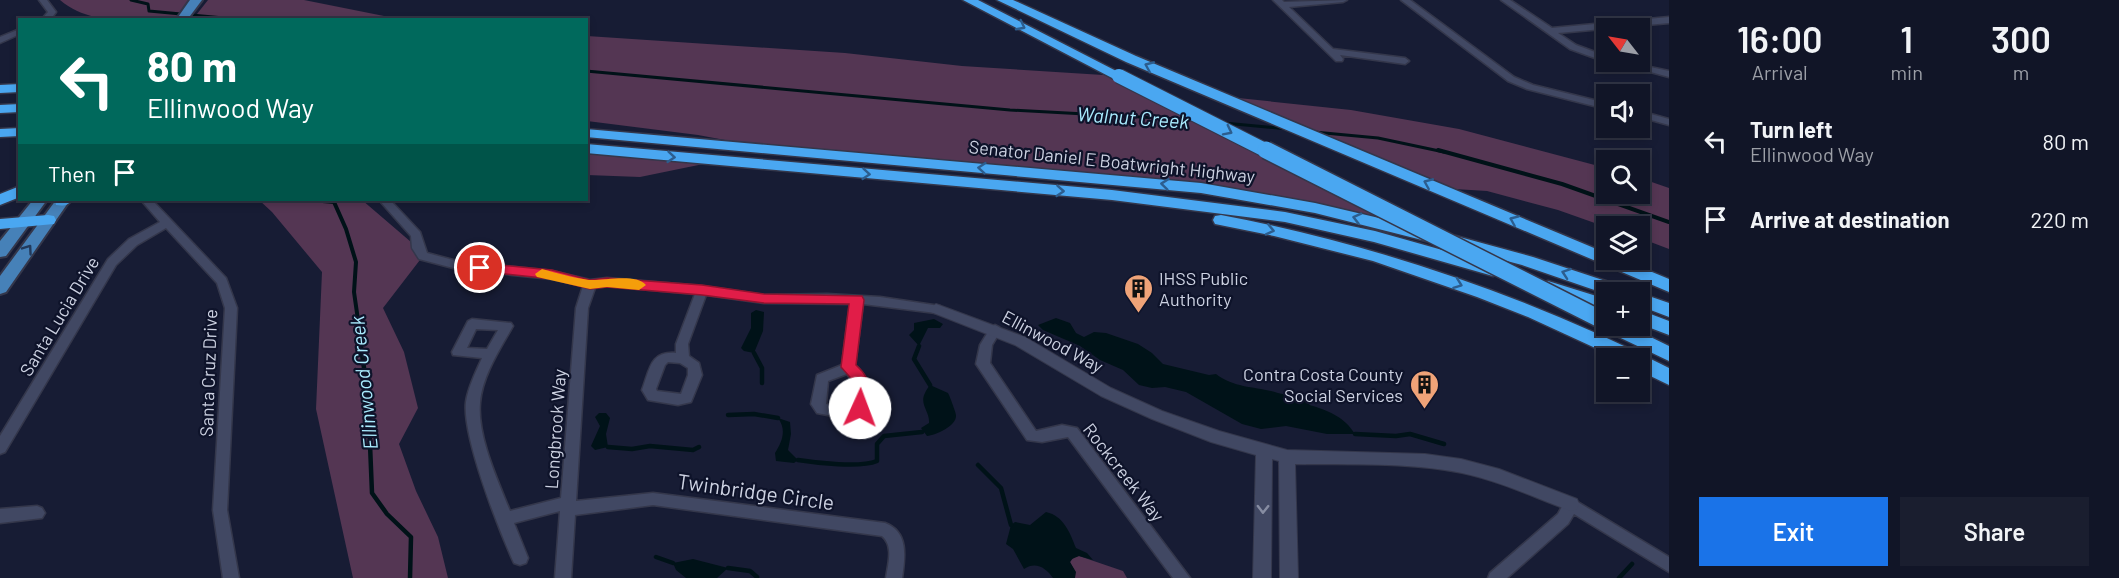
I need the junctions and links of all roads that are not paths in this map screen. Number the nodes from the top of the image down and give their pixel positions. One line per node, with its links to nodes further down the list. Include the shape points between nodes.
1 (43, 0): 10 (street, via 52,12)
2 (196, 0): 11 (main road)
3 (208, 0): 12 (main road)
4 (969, 0): 64 (highway, one-way to 64, bridge)
5 (1003, 0): 52 (highway, one-way to 5, via 1202,89)
6 (1343, 0): 9 (street)
7 (1405, 0): 25 (street, via 1511,80)
8 (1505, 0): 14 (street)
9 (1280, 3): 17 (street)
10 (47, 18)
11 (183, 18)
12 (194, 18)
13 (1669, 20): 14 (street)
14 (1551, 31): 18 (street)
15 (18, 33): 16 (street)
16 (0, 40)
17 (1331, 51): 19 (street); 20 (street)
18 (1596, 55)
19 (1339, 59)
20 (1406, 61)
21 (1650, 70): 22 (street)
22 (1669, 74)
23 (18, 87): 24 (highway)
24 (0, 89)
25 (1596, 104)
26 (18, 108): 27 (highway)
27 (0, 109)
28 (1650, 117): 32 (street)
29 (0, 121): 30 (highway)
30 (18, 121)
31 (588, 121): 38 (highway)
32 (1669, 122)
33 (18, 132): 35 (highway)
34 (588, 133): 38 (highway, Senator Daniel E Boatwright Highway)
35 (0, 134)
36 (588, 148): 37 (highway, Senator Daniel E Boatwright Highway)
37 (613, 151): 39 (highway); 41 (highway, Senator Daniel E Boatwright Highway, one-way to 41)
38 (785, 151): 55 (highway, Senator Daniel E Boatwright Highway, one-way to 38, via 1492,251 1269,199 1163,184)
39 (588, 153)
40 (18, 192): 42 (highway)
41 (1112, 195): 60 (highway, Senator Daniel E Boatwright Highway, via 1308,222 1438,254); 69 (highway, one-way to 69, via 1142,208 1240,223 1397,264 1511,303)
42 (0, 200)
43 (39, 201): 49 (main road)
44 (62, 201): 47 (main road)
45 (147, 201): 48 (street, Santa Cruz Drive)
46 (385, 201): 54 (street, Ellinwood Way, via 416,235 423,256 457,265 552,275)
47 (48, 220): 49 (highway); 57 (main road, one-way to 47)
48 (168, 222): 76 (street, Santa Lucia Drive, via 133,242 112,262); 86 (street, Santa Cruz Drive, via 222,281 231,308 219,510)
49 (22, 223): 50 (highway); 51 (main road)
50 (0, 224)
51 (0, 252)
52 (1596, 254)
53 (1632, 270): 56 (highway)
54 (590, 284): 58 (street, Ellinwood Way); 80 (street, Longbrook Way, via 582,309)
55 (1596, 284)
56 (1669, 286)
57 (0, 288)
58 (702, 290): 59 (street, Ellinwood Way, via 764,298); 72 (street, via 682,344)
59 (857, 300): 62 (street, Ellinwood Way); 73 (street)
60 (1596, 303)
61 (1650, 303): 63 (highway)
62 (936, 309): 67 (street, Ellinwood Way)
63 (1669, 310)
64 (1596, 317)
65 (1650, 321): 66 (highway)
66 (1669, 328)
67 (995, 330): 77 (street, Ellinwood Way, via 1106,392 1157,415); 89 (street, Rockcreek Way, via 986,345 983,364 1032,436 1072,432)
68 (1633, 336): 71 (highway)
69 (1611, 348)
70 (491, 354): 83 (street, via 472,405 476,433)
71 (1669, 354)
72 (683, 358)
73 (848, 367)
74 (1650, 367): 75 (highway)
75 (1669, 377)
76 (0, 448)
77 (1264, 451): 78 (street, Ellinwood Way); 90 (street, one-way to 90)
78 (1287, 457): 79 (street, Ellinwood Way, via 1425,461 1461,466); 91 (street)
79 (1571, 504): 85 (street, Ellinwood Way); 92 (street, via 1563,519)
80 (567, 506): 83 (street); 87 (street, Longbrook Way); 88 (street, Twinbridge Circle, via 653,499 885,530 897,541)
81 (37, 513): 82 (street)
82 (0, 516)
83 (506, 519): 84 (street)
84 (520, 558)
85 (1669, 565)
86 (229, 577)
87 (563, 578)
88 (894, 578)
89 (1182, 578)
90 (1262, 578)
91 (1289, 578)
92 (1496, 578)

